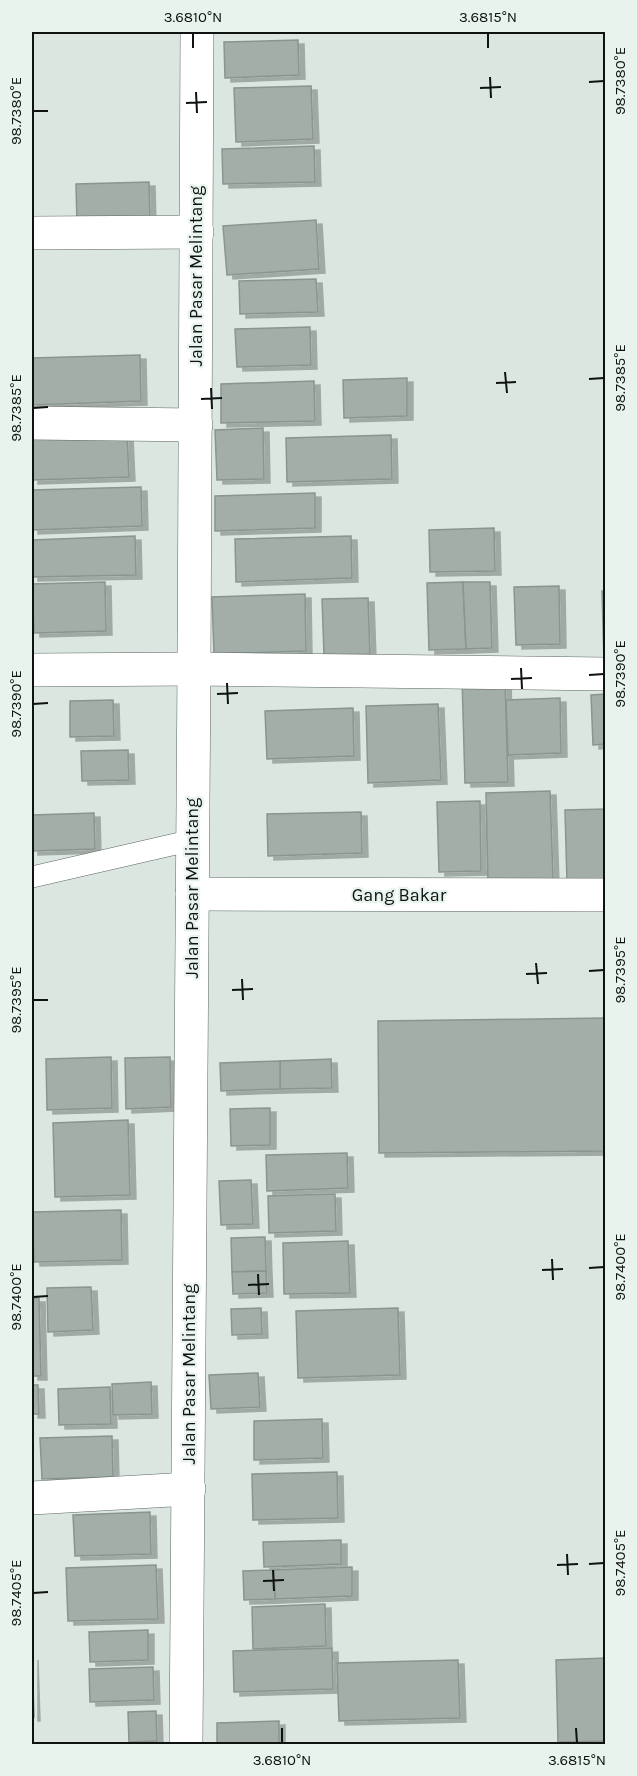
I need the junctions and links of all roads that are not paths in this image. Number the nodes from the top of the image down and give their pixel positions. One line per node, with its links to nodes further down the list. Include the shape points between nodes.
1 (197, 32): 2 (street, Jalan Pasar Melintang)
2 (197, 232): 3 (street); 5 (street, Jalan Pasar Melintang)
3 (32, 233)
4 (32, 423): 5 (street)
5 (195, 425): 6 (street, Jalan Pasar Melintang)
6 (194, 669): 7 (street); 8 (street); 9 (street, Jalan Pasar Melintang)
7 (32, 670)
8 (606, 674)
9 (193, 840): 10 (lane); 11 (street, Jalan Pasar Melintang)
10 (32, 877)
11 (192, 894): 12 (street, Gang Bakar); 13 (street, Jalan Pasar Melintang)
12 (606, 895)
13 (189, 1489): 14 (street); 15 (street, Jalan Pasar Melintang)
14 (32, 1498)
15 (186, 1744)

